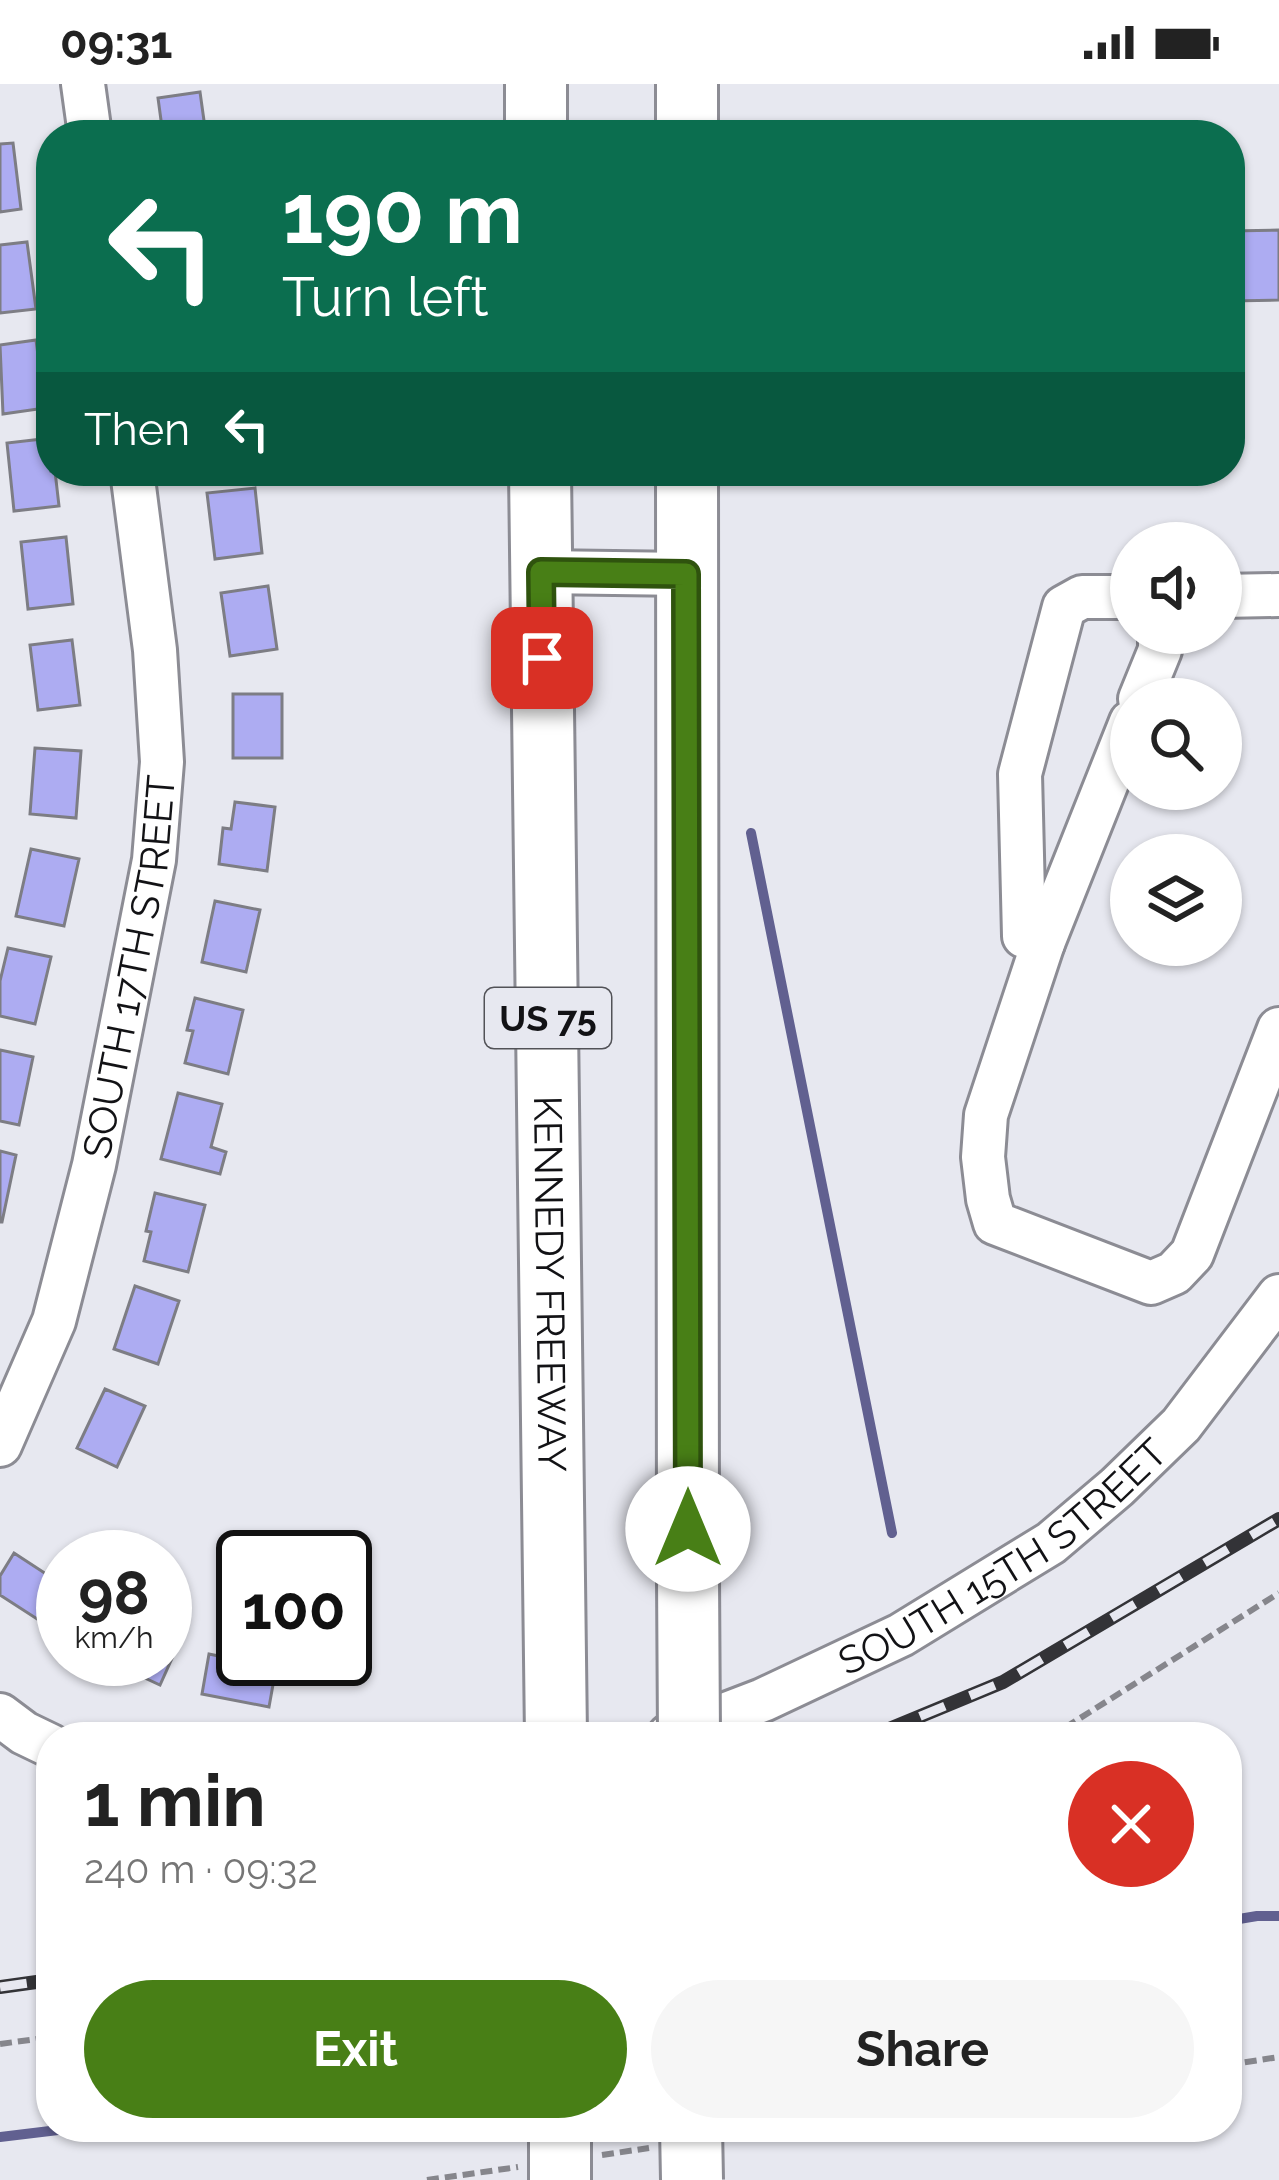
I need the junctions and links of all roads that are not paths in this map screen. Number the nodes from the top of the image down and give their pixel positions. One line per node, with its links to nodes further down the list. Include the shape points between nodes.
1 (83, 84): 4 (street)
2 (536, 84): 5 (highway)
3 (686, 84): 6 (highway)
4 (88, 120)
5 (536, 120)
6 (686, 120)
7 (134, 486): 19 (street, SOUTH 17TH STREET, via 162,762 154,860 94,1166 54,1321)
8 (540, 486): 10 (highway, KENNEDY FREEWAY / US 75)
9 (686, 486): 11 (highway)
10 (541, 572): 11 (street); 21 (highway, KENNEDY FREEWAY / US 75)
11 (686, 574): 22 (highway, bridge)
12 (1279, 595): 13 (street)
13 (1242, 596)
14 (1110, 597): 16 (street, via 1064,607 1020,774 1024,936)
15 (1110, 775): 16 (street)
16 (1043, 943): 17 (street, via 986,1115 983,1156 995,1223 1151,1283 1192,1254)
17 (1279, 1030)
18 (1279, 1296): 23 (street, SOUTH 15TH STREET, via 1181,1425 1051,1543 901,1635)
19 (0, 1445)
20 (0, 1715): 24 (street)
21 (556, 1722)
22 (689, 1722)
23 (706, 1722)
24 (36, 1738)

